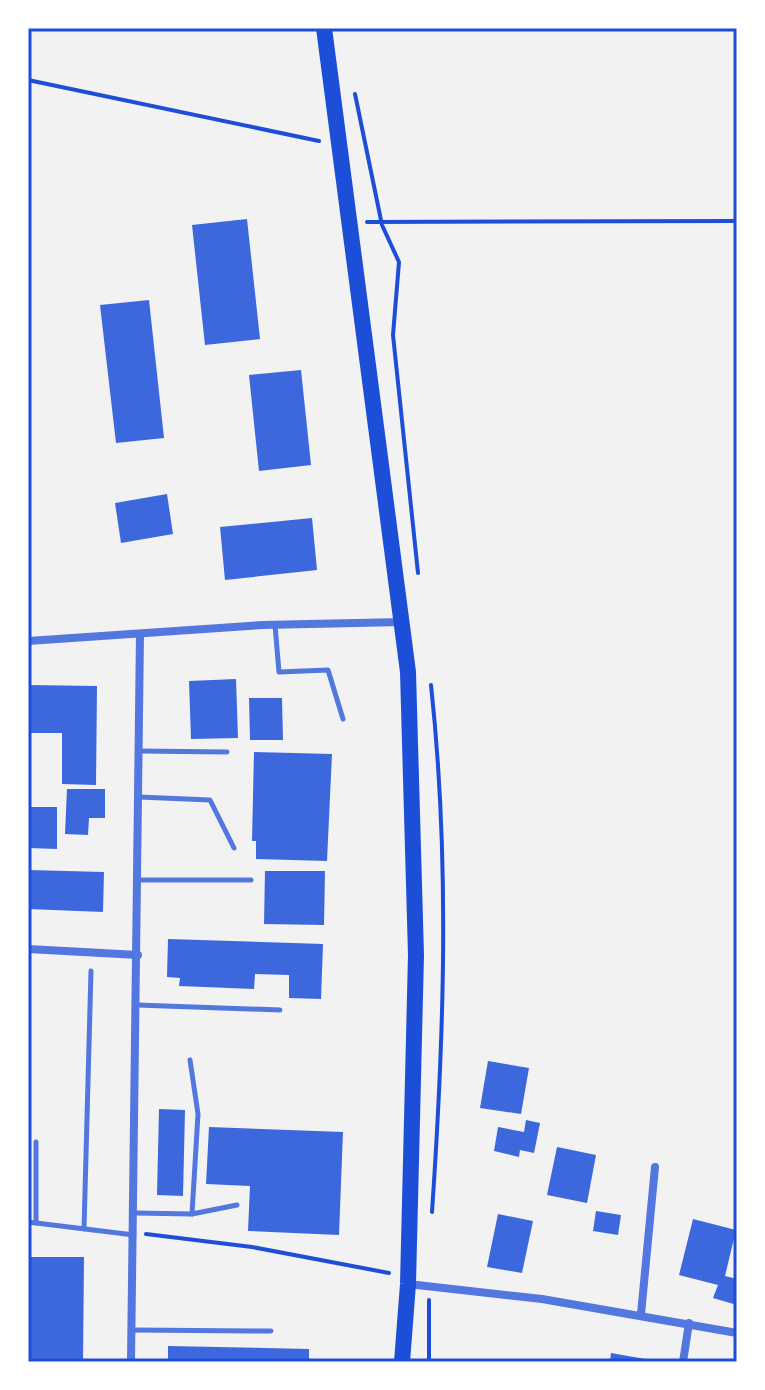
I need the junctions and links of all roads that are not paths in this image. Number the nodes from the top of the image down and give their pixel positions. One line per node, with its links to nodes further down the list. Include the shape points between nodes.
1 (324, 28): 2 (main road)
2 (404, 622): 3 (street); 28 (main road, via 416,895)
3 (275, 625): 4 (street); 6 (lane, via 279,672 328,670)
4 (140, 634): 5 (street); 7 (street)
5 (28, 641)
6 (343, 719)
7 (140, 751): 8 (lane); 9 (street)
8 (227, 752)
9 (139, 797): 10 (lane, via 210,800); 11 (street)
10 (234, 848)
11 (138, 880): 12 (lane); 14 (street)
12 (251, 880)
13 (28, 949): 14 (street)
14 (138, 955): 16 (street)
15 (91, 971): 26 (lane)
16 (137, 1005): 17 (lane); 22 (street)
17 (280, 1010)
18 (190, 1060): 23 (lane, via 198,1114)
19 (36, 1142): 25 (lane)
20 (655, 1167): 29 (street)
21 (237, 1205): 23 (lane)
22 (135, 1213): 23 (lane); 27 (street)
23 (192, 1214)
24 (28, 1222): 25 (lane)
25 (36, 1223): 26 (lane)
26 (84, 1229): 27 (lane)
27 (135, 1235): 31 (street)
28 (408, 1279): 29 (street); 35 (main road)
29 (641, 1314): 30 (street)
30 (689, 1323): 33 (street); 36 (street)
31 (132, 1330): 32 (lane); 34 (street)
32 (271, 1331)
33 (737, 1333)
34 (131, 1362)
35 (402, 1362)
36 (683, 1362)

